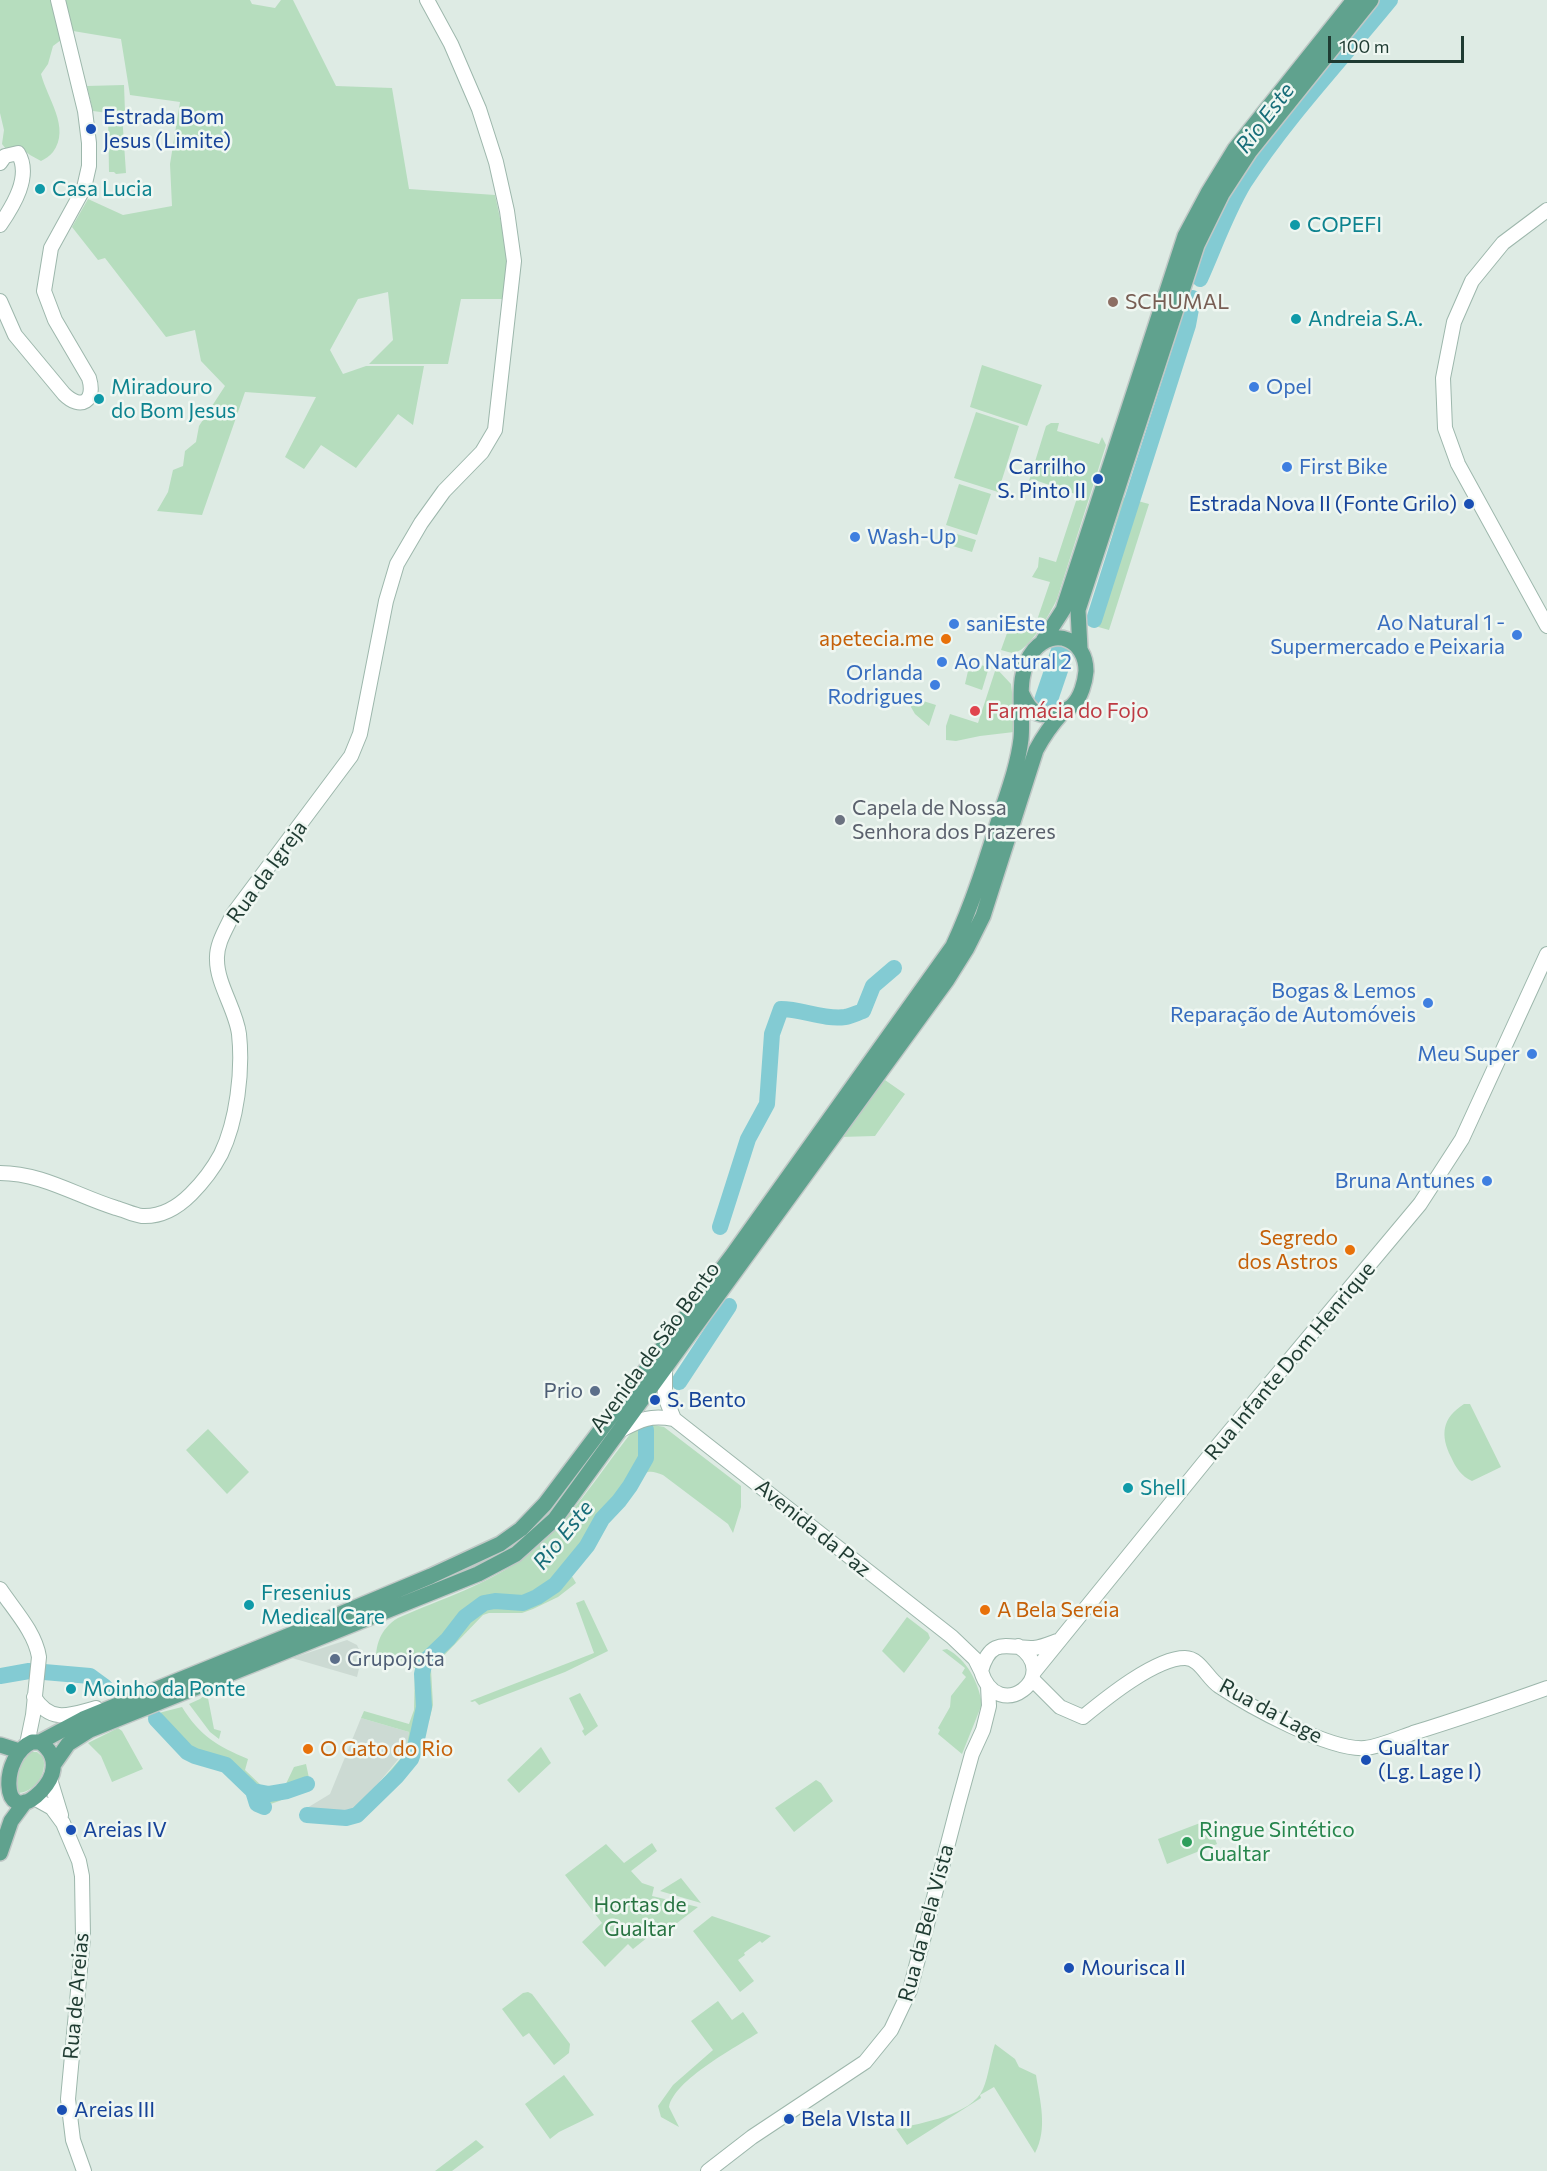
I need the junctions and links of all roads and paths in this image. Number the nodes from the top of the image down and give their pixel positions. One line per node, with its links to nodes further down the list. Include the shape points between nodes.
1 (58, 0): 8 (street, via 85,111 89,166 84,188 51,248 44,291 55,320 89,378 92,388 87,400 77,403 64,394 15,335)
2 (427, 0): 15 (street, Rua da Igreja, via 451,44 488,134 507,211 514,261 495,430 482,452 444,491 397,564 360,734 351,756 234,914 219,943 216,961 239,1033 240,1073 233,1116 221,1154 183,1202 162,1214 142,1216 36,1177)
3 (1354, 0): 10 (main road, Avenida de São Bento, via 1235,148 1185,236 1063,610)
4 (1371, 0): 11 (main road, Avenida de São Bento, via 1250,151 1222,194 1197,245 1078,610)
5 (0, 163): 7 (street, via 5,156 18,153 22,160 19,191)
6 (1547, 210): 9 (street, via 1503,243 1472,281 1454,322 1443,378 1445,428 1458,464)
7 (0, 225)
8 (0, 301)
9 (1547, 626)
10 (1043, 641): 11 (main road, via 1066,638); 12 (main road, Avenida de São Bento, via 1025,664)
11 (1080, 649): 13 (main road, Avenida de São Bento, via 1086,672 1083,687)
12 (1022, 694): 13 (main road, via 1039,714 1047,717); 31 (main road, Avenida de São Bento, via 1016,765 970,909 953,946 731,1257 545,1504 500,1544 295,1634)
13 (1063, 712): 16 (main road, Avenida de São Bento, via 1036,750 983,916 967,948)
14 (1547, 954): 21 (street, Rua Infante Dom Henrique, via 1462,1139 1420,1204)
15 (0, 1173)
16 (665, 1368): 17 (street, via 665,1397); 18 (main road, Avenida de São Bento)
17 (674, 1419): 18 (street, via 646,1417); 20 (street, Avenida da Paz)
18 (621, 1430): 37 (main road, Avenida de São Bento, via 555,1520 516,1554 478,1574 90,1730 68,1744)
19 (0, 1589): 29 (street, via 37,1648)
20 (952, 1637): 23 (street, Avenida da Paz, via 981,1648); 24 (street, Avenida da Paz, via 975,1659)
21 (1059, 1640): 22 (street, via 1044,1646); 25 (street, Rua Infante Dom Henrique)
22 (1018, 1646): 23 (street); 25 (street, via 1032,1659)
23 (994, 1648): 24 (street)
24 (981, 1671): 26 (street)
25 (1033, 1675): 28 (street); 32 (street)
26 (988, 1686): 30 (street); 33 (street, Rua da Bela Vista, via 989,1706)
27 (1547, 1688): 32 (street, Rua da Lage, via 1365,1748 1324,1742 1282,1721 1216,1685 1198,1663 1186,1658 1146,1671 1083,1716)
28 (1023, 1691): 30 (street); 32 (street)
29 (34, 1696): 31 (street, via 46,1711 61,1716); 35 (street, via 33,1715 39,1732)
30 (1009, 1696): 33 (street, Rua da Bela Vista)
31 (133, 1699): 35 (main road, Avenida de São Bento)
32 (1056, 1703)
33 (983, 1730): 43 (street, Rua da Bela Vista, via 972,1754 910,1990 891,2030 858,2067)
34 (0, 1744): 35 (main road)
35 (28, 1745): 36 (main road); 37 (main road, via 50,1751)
36 (1, 1769): 38 (main road)
37 (52, 1772): 39 (main road); 40 (street, Rua de Areias)
38 (1, 1795): 39 (main road, via 10,1800)
39 (29, 1800): 40 (street, Rua de Areias, via 52,1808); 41 (main road, via 11,1821)
40 (63, 1823): 42 (street, Rua de Areias, via 79,1861 82,1883 83,1937 68,2099 73,2140)
41 (0, 1853)
42 (84, 2171)
43 (708, 2171)

